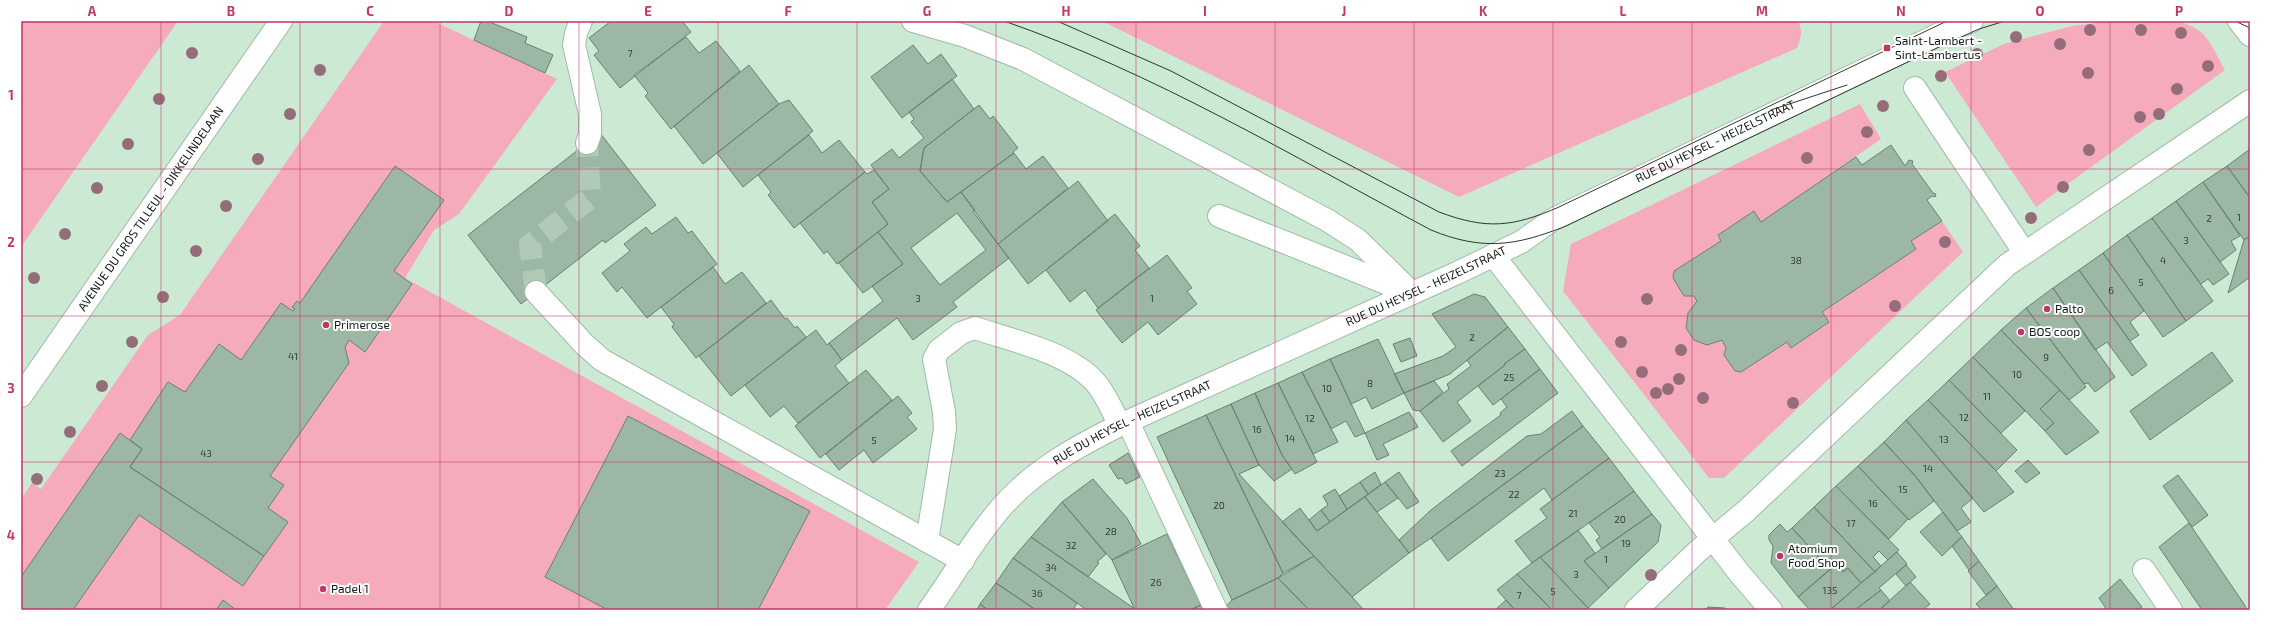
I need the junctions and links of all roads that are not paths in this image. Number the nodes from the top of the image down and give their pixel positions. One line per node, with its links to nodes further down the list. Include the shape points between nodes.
1 (281, 21): 15 (street, AVENUE DU GROS TILLEUL - DIKKELINDELAAN)
2 (582, 21): 9 (street, via 576,33 574,46 590,114 590,134)
3 (913, 21): 14 (street, via 965,36 1023,59 1327,220 1358,240)
4 (1972, 21): 12 (street, RUE DU HEYSEL - HEIZELSTRAAT, via 1952,28 1552,220 1521,242)
5 (2239, 21): 6 (street)
6 (2250, 35)
7 (1915, 88): 11 (street)
8 (2250, 101): 11 (street)
9 (587, 143)
10 (1219, 216): 14 (street)
11 (2024, 252): 17 (street, via 1991,279)
12 (1493, 255): 14 (street, RUE DU HEYSEL - HEIZELSTRAAT); 17 (street)
13 (536, 292): 18 (street, via 602,360)
14 (1412, 293): 16 (street, RUE DU HEYSEL - HEIZELSTRAAT)
15 (21, 396)
16 (1124, 423): 18 (street, via 1100,388 1076,366 1062,358 975,328 965,330 939,350 934,359 945,429); 19 (street, RUE DU HEYSEL - HEIZELSTRAAT, via 1072,450 1022,486 995,515); 22 (street)
17 (1715, 538): 23 (street); 24 (street)
18 (927, 541): 19 (street)
19 (963, 562): 21 (street, RUE DU HEYSEL - HEIZELSTRAAT)
20 (2144, 570): 25 (street)
21 (929, 610)
22 (1216, 610)
23 (1636, 610)
24 (1770, 610)
25 (2171, 610)

